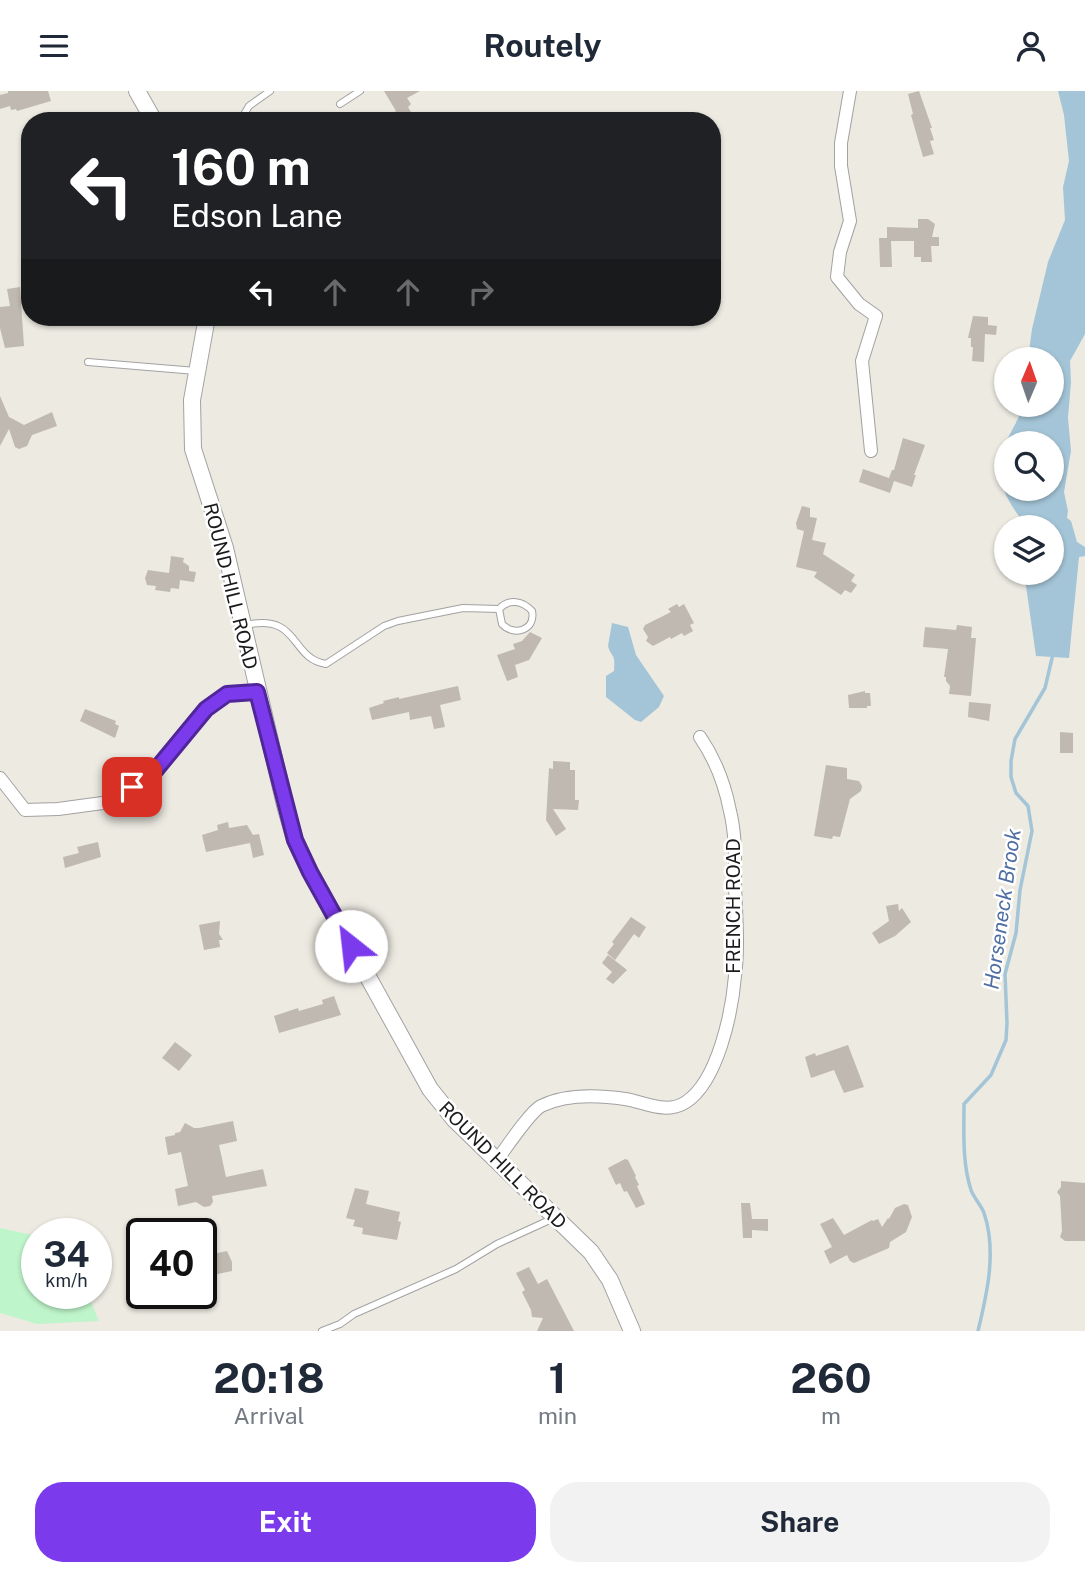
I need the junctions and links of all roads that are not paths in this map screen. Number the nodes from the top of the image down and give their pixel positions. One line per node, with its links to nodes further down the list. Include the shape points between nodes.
1 (137, 91): 6 (street)
2 (270, 91): 7 (lane)
3 (360, 91): 5 (lane)
4 (850, 91): 11 (street, via 841,155 850,221 837,277 859,304 876,316 862,361)
5 (340, 104)
6 (149, 112)
7 (245, 112)
8 (206, 326): 10 (street, ROUND HILL ROAD)
9 (88, 362): 10 (lane)
10 (198, 371): 13 (street, ROUND HILL ROAD, via 192,400 193,449 225,548)
11 (871, 451)
12 (499, 609): 12 (lane, via 512,601 523,604 532,611 533,621 521,631 509,630 502,624); 13 (lane, via 463,608 398,621 326,664 309,656 279,625)
13 (243, 625): 14 (street, ROUND HILL ROAD)
14 (257, 692): 16 (street, via 227,694 206,709 154,772 110,802 25,810); 17 (street, ROUND HILL ROAD, via 295,840 310,872 430,1089)
15 (700, 737): 17 (street, FRENCH ROAD, via 716,763 730,811 736,921 735,977 722,1041 708,1076 685,1103 665,1109 594,1097 568,1098 539,1107)
16 (0, 778)
17 (497, 1160): 18 (street, ROUND HILL ROAD)
18 (555, 1217): 19 (lane); 20 (street, ROUND HILL ROAD, via 591,1252 610,1280)
19 (322, 1331)
20 (632, 1331)

